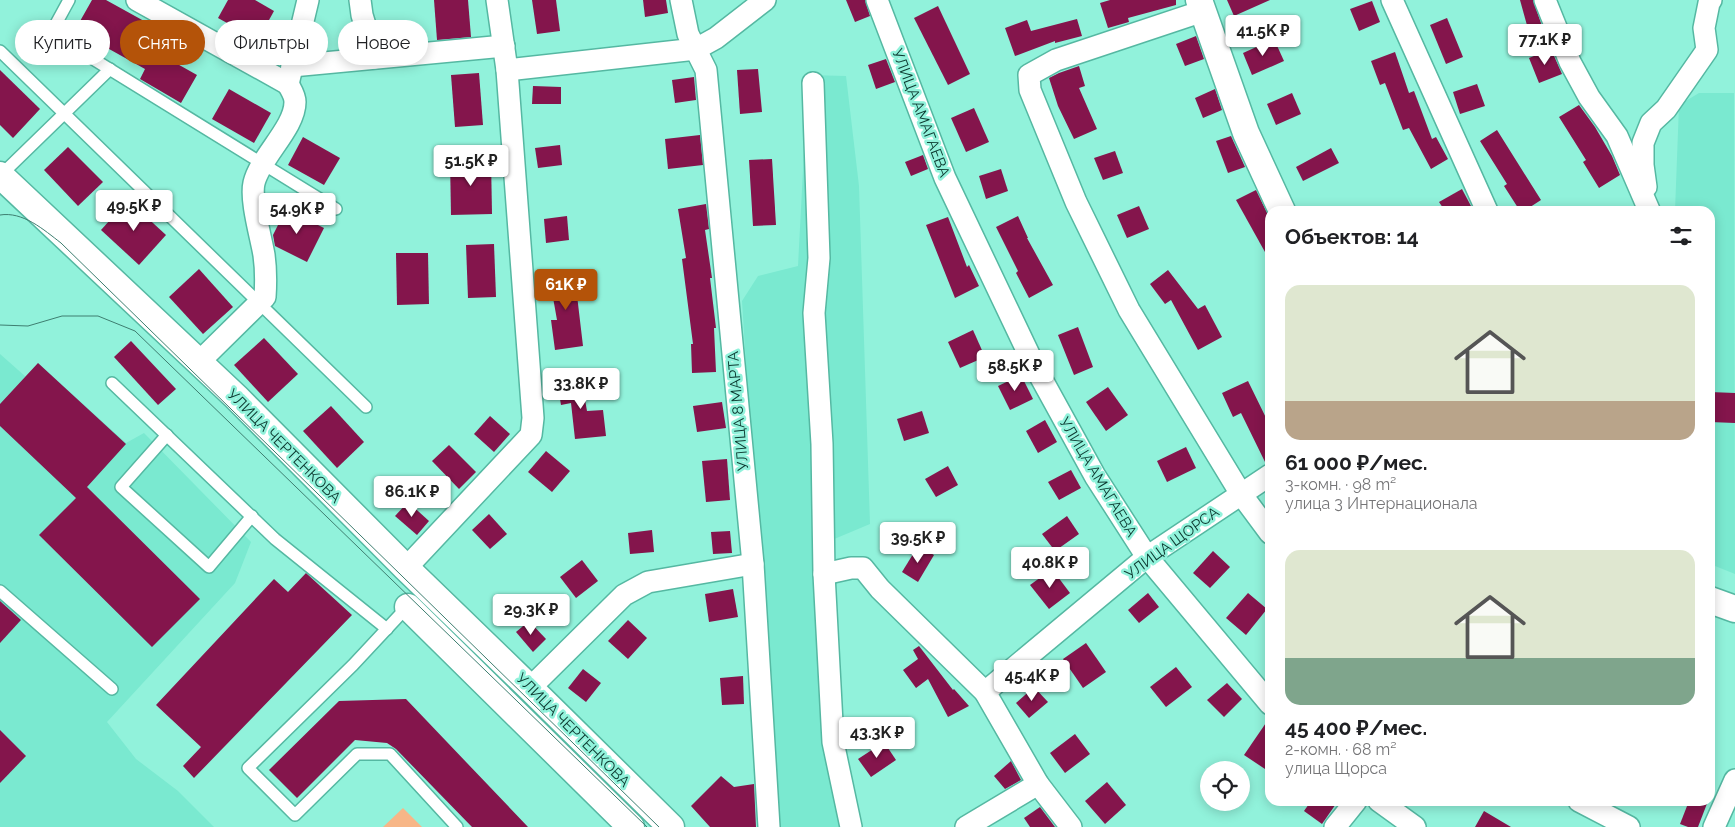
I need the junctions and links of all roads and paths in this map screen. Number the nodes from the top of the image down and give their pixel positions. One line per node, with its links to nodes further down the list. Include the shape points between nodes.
1 (68, 0): 19 (lane, via 51,33)
2 (137, 0): 21 (street)
3 (308, 0): 21 (street)
4 (360, 0): 13 (street)
5 (497, 0): 14 (street)
6 (681, 0): 15 (street, УЛИЦА 8 МАРТА, via 688,34)
7 (765, 0): 15 (street, via 716,38)
8 (877, 0): 40 (street, УЛИЦА АМАГАЕВА, via 945,178 1034,365 1095,476)
9 (1392, 0): 27 (street)
10 (1545, 0): 28 (street, via 1570,62 1589,97 1617,136)
11 (1711, 0): 29 (street, via 1704,28 1707,50 1666,109 1651,123 1643,143)
12 (1201, 5): 26 (street, via 1246,133); 37 (street, via 1056,60 1029,75 1030,90 1076,202 1129,310)
13 (364, 20)
14 (504, 46): 17 (street); 20 (street)
15 (696, 49): 20 (street); 41 (street, УЛИЦА 8 МАРТА, via 706,70)
16 (0, 51): 23 (lane)
17 (428, 53)
18 (340, 65): 21 (street)
19 (110, 69): 23 (lane); 24 (lane)
20 (507, 70): 42 (street, via 533,418 531,435)
21 (290, 75): 24 (street, via 295,101 293,109)
22 (813, 84): 43 (street, via 819,258 814,313 822,444)
23 (64, 113): 25 (lane); 31 (lane)
24 (263, 164): 30 (lane); 31 (street, via 254,184 266,273 265,297)
25 (0, 175): 32 (street, УЛИЦА ЧЕРТЕНКОВА)
26 (1280, 206)
27 (1485, 206)
28 (1647, 206)
29 (1648, 206)
30 (336, 209)
31 (259, 303): 32 (street); 34 (lane)
32 (199, 362): 42 (street, УЛИЦА ЧЕРТЕНКОВА)
33 (112, 383): 35 (lane)
34 (366, 407)
35 (167, 435): 38 (lane); 38 (lane, via 121,487 209,566)
36 (1265, 478): 37 (street, УЛИЦА ЩОРСА)
37 (1241, 494): 39 (street); 40 (street, УЛИЦА ЩОРСА)
38 (252, 516): 49 (lane, via 275,539)
39 (1265, 526)
40 (1147, 557): 52 (street, УЛИЦА ЩОРСА); 53 (street, УЛИЦА АМАГАЕВА)
41 (753, 564): 50 (street, via 648,582 624,595); 62 (street, УЛИЦА 8 МАРТА)
42 (406, 568): 44 (street, УЛИЦА ЧЕРТЕНКОВА)
43 (824, 574): 52 (street, via 863,568 880,589); 63 (street, via 833,742)
44 (426, 588): 47 (lane); 50 (street, УЛИЦА ЧЕРТЕНКОВА)
45 (0, 590): 51 (lane)
46 (1715, 602): 48 (street)
47 (408, 607): 49 (lane); 60 (street)
48 (1735, 609)
49 (387, 629): 59 (lane, via 248,768 295,815 357,754 390,754)
50 (530, 688): 61 (street, УЛИЦА ЧЕРТЕНКОВА)
51 (112, 689)
52 (985, 692): 55 (street)
53 (1265, 698)
54 (1735, 780): 69 (street)
55 (1038, 784): 64 (street); 65 (street)
56 (1352, 806): 66 (street)
57 (1386, 806): 67 (street)
58 (1589, 806): 68 (street)
59 (457, 827)
60 (631, 827)
61 (671, 827)
62 (769, 827)
63 (851, 827)
64 (966, 827)
65 (1071, 827)
66 (1335, 827)
67 (1415, 827)
68 (1629, 827)
69 (1714, 827)

